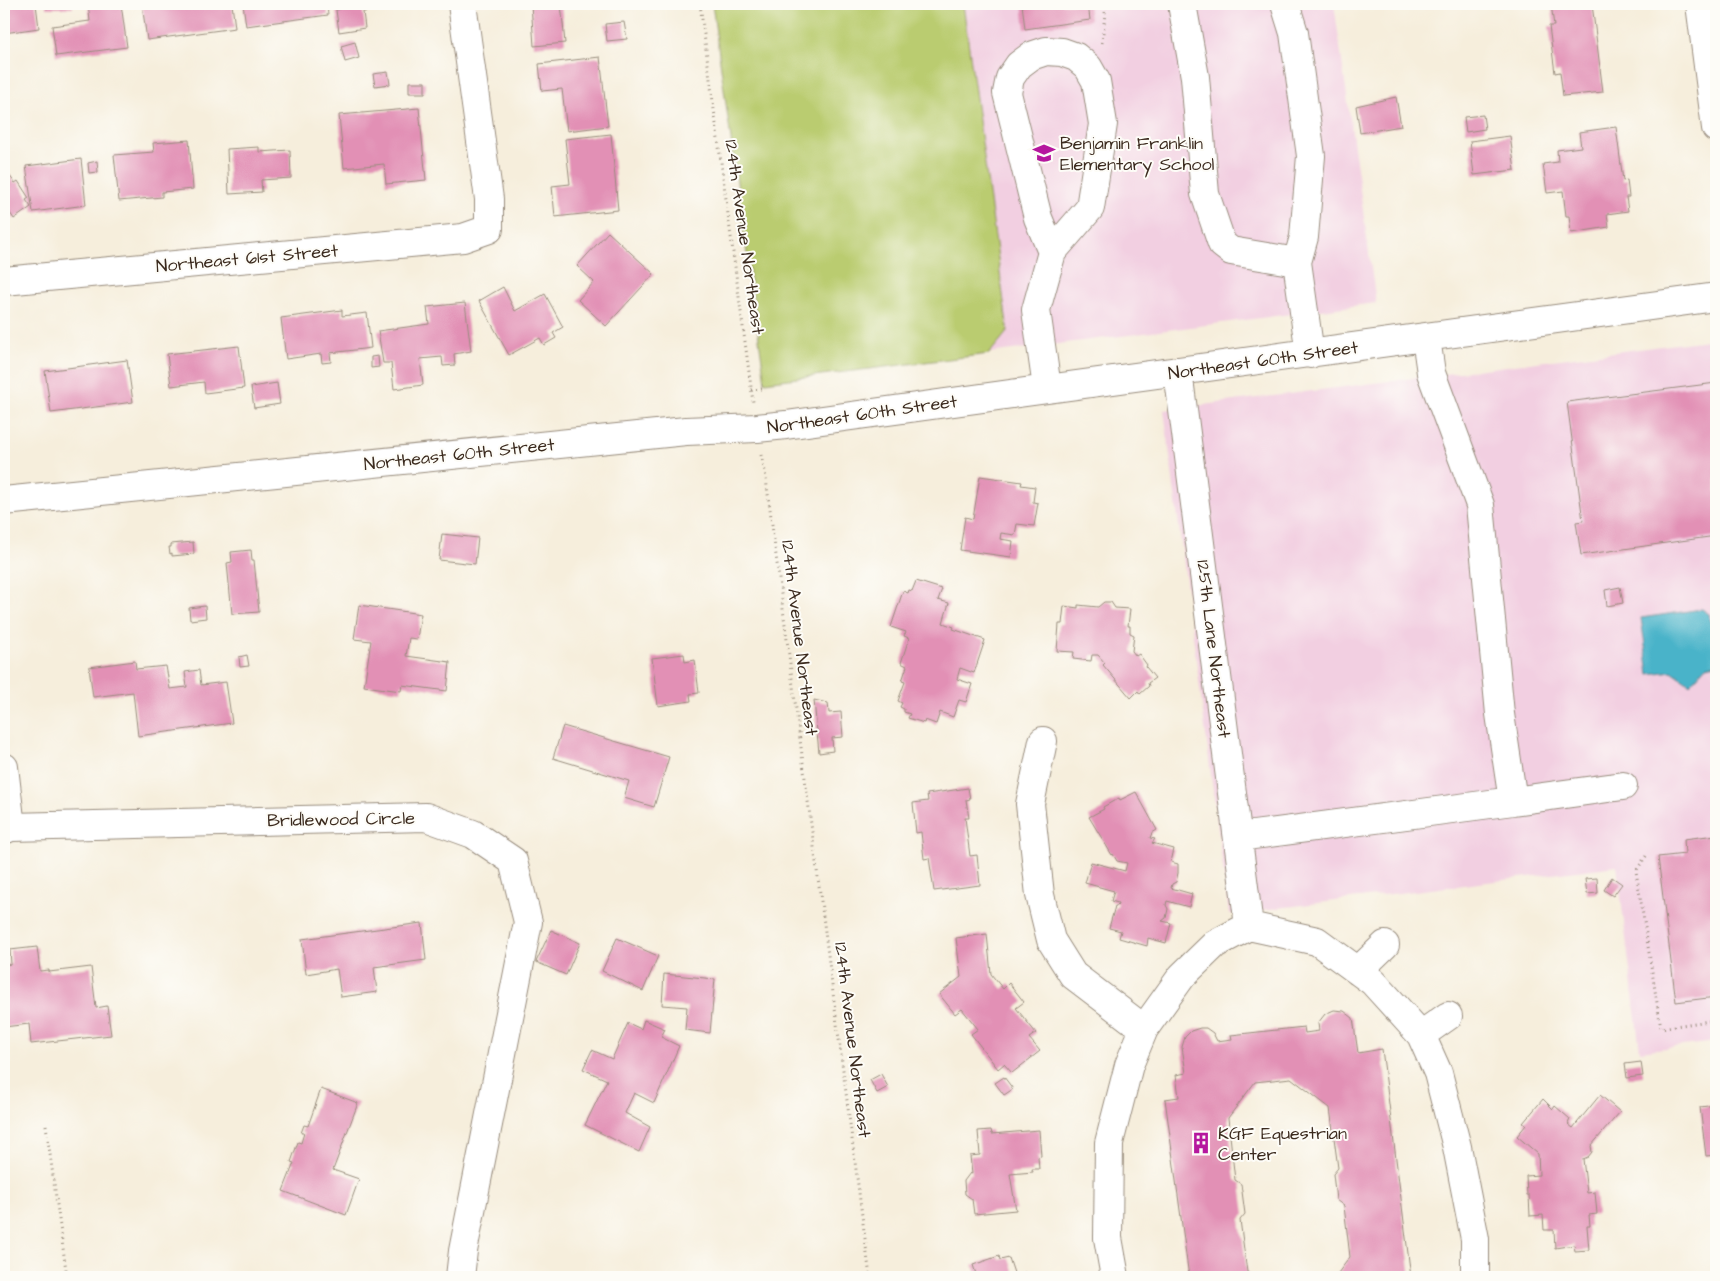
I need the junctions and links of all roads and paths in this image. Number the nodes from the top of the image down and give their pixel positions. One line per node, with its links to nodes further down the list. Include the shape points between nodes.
1 (462, 4): 11 (street, Northeast 61st Street, via 489,199 488,229 463,238)
2 (700, 4): 18 (path, 124th Avenue Northeast)
3 (1106, 4): 7 (path)
4 (1182, 4): 10 (street, via 1195,77 1205,194 1222,244 1231,251)
5 (1285, 4): 10 (street, via 1294,34 1311,156 1304,237)
6 (1700, 4): 8 (street)
7 (1102, 51)
8 (1716, 128)
9 (1052, 252): 9 (street, via 1090,208 1103,124 1096,81 1088,67 1076,57 1062,52 1031,56 1010,78 1007,93 1038,218); 16 (street, via 1036,310)
10 (1297, 262): 14 (street)
11 (4, 281)
12 (1716, 297): 13 (street, Northeast 60th Street)
13 (1426, 338): 14 (street, Northeast 60th Street); 24 (street, via 1432,373 1480,505 1500,714)
14 (1310, 354): 15 (street, Northeast 60th Street)
15 (1178, 371): 16 (street, Northeast 60th Street); 26 (street, 125th Lane Northeast)
16 (1047, 388): 19 (street, Northeast 60th Street)
17 (762, 389): 18 (path)
18 (752, 390): 19 (path, 124th Avenue Northeast)
19 (757, 428): 20 (street, Northeast 60th Street, via 686,431); 38 (path, 124th Avenue Northeast)
20 (4, 501)
21 (1043, 741): 33 (street, via 1030,804 1040,895 1051,940 1073,975)
22 (4, 767): 25 (street)
23 (1623, 786): 24 (street)
24 (1513, 801): 26 (street)
25 (8, 829): 37 (street, Bridlewood Circle, via 426,817 473,834 513,861 528,922)
26 (1238, 837): 28 (street, 125th Lane Northeast)
27 (1646, 856): 32 (path, via 1636,871 1661,1028)
28 (1249, 926): 30 (street, via 1317,941); 33 (street, via 1215,944 1182,976)
29 (1384, 945): 30 (street)
30 (1358, 971): 34 (street, via 1373,982)
31 (1448, 1016): 34 (street)
32 (1716, 1020)
33 (1144, 1029): 39 (street, via 1129,1065 1109,1143 1108,1238)
34 (1421, 1035): 40 (street, via 1438,1072 1457,1148 1475,1239)
35 (46, 1125): 36 (path)
36 (67, 1277)
37 (460, 1277)
38 (870, 1277)
39 (1115, 1277)
40 (1475, 1277)

